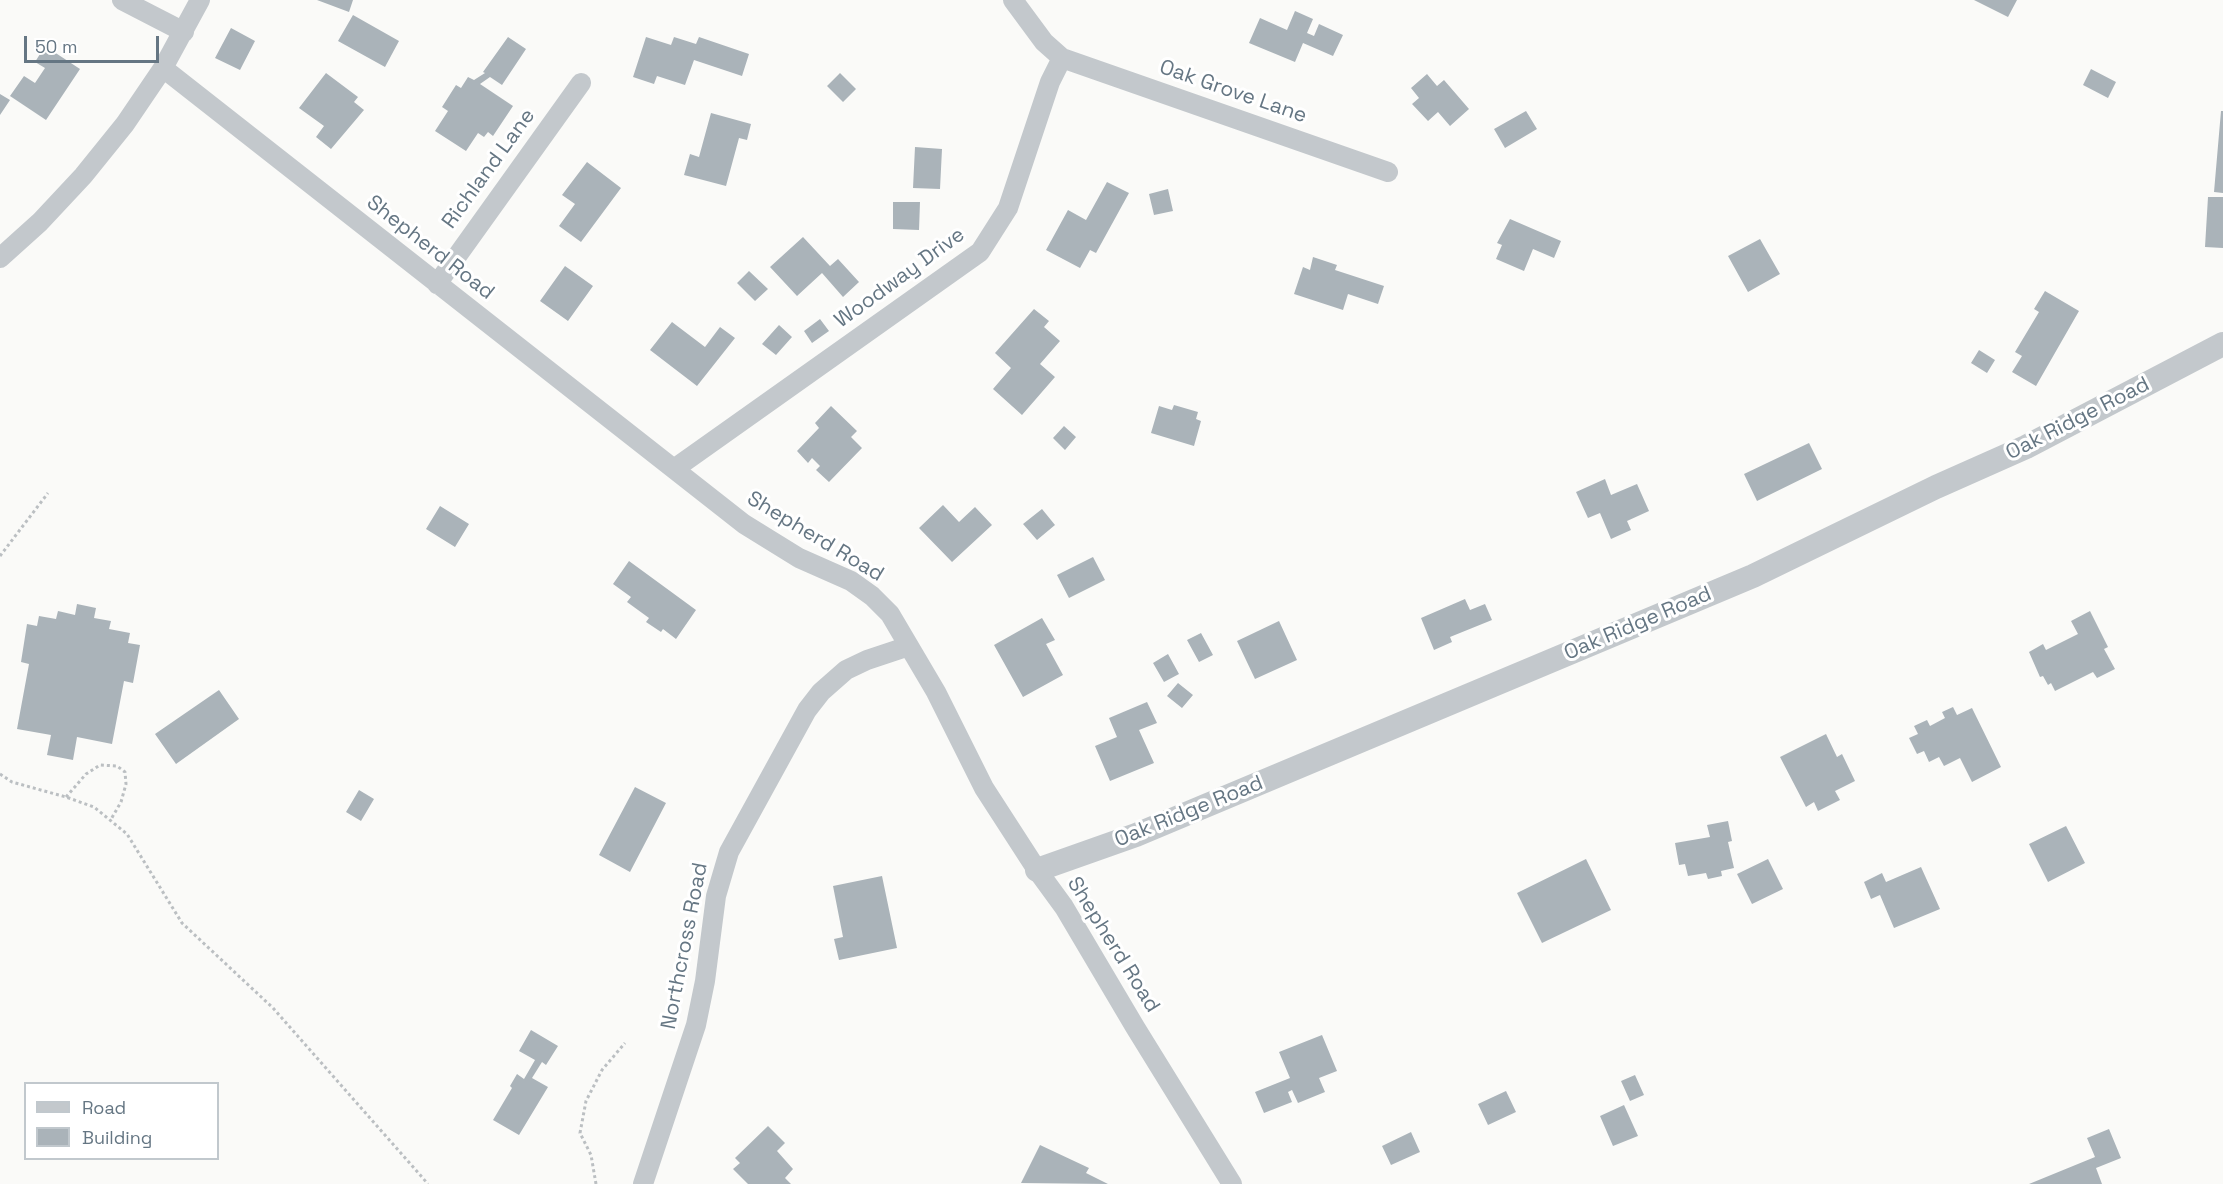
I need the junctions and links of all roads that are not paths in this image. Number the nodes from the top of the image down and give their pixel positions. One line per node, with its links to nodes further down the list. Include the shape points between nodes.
1 (122, 0): 4 (street)
2 (200, 0): 4 (street)
3 (1013, 0): 5 (street, via 1044,42)
4 (184, 32): 6 (street)
5 (1062, 58): 8 (street, Oak Grove Lane); 12 (street, Woodway Drive, via 1050,82 1008,208 980,252)
6 (163, 68): 9 (street, via 83,176); 10 (street, Shepherd Road)
7 (581, 83): 10 (street, Richland Lane)
8 (1388, 172)
9 (0, 258)
10 (437, 284): 12 (street, Shepherd Road)
11 (2223, 344): 14 (street, Oak Ridge Road, via 2026,447 1753,576 1136,835)
12 (674, 470): 13 (street, Shepherd Road, via 771,542 851,581 872,596 890,614)
13 (909, 646): 14 (street, Shepherd Road, via 984,788); 15 (street, Northcross Road, via 846,670 821,692 807,710 729,852 716,896 696,1025)
14 (1037, 870): 16 (street, Shepherd Road, via 1064,907)
15 (643, 1184)
16 (1232, 1184)

